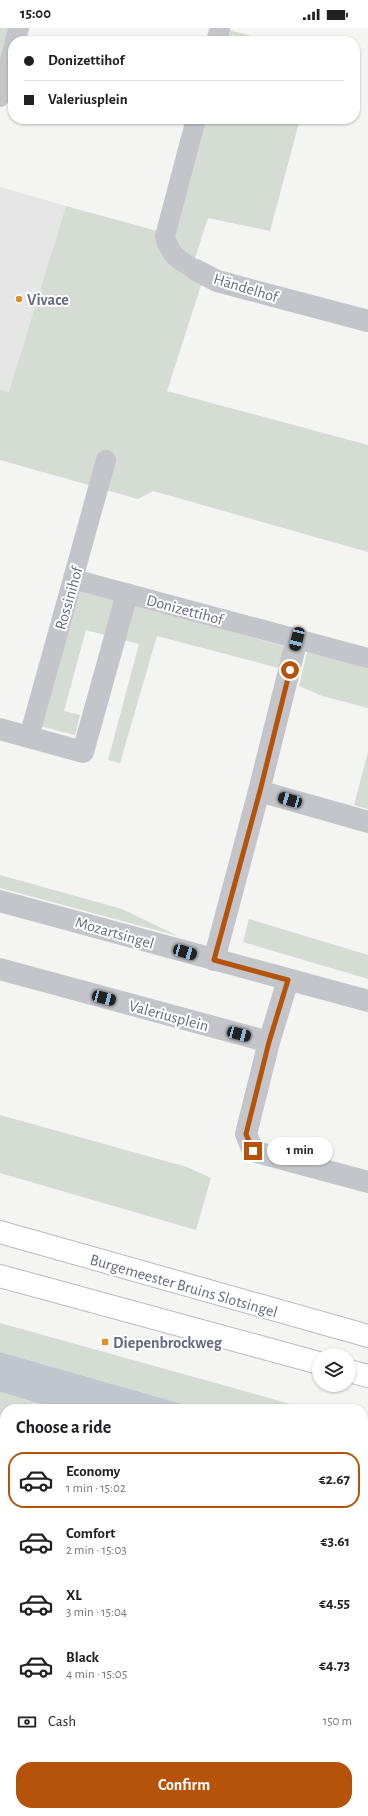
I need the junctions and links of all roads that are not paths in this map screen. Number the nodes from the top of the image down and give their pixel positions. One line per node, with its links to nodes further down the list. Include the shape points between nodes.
1 (8, 68): 2 (street)
2 (0, 98)
3 (195, 124): 4 (street, Händelhof, via 166,236 168,248 181,262)
4 (196, 270): 5 (street, Händelhof, via 217,281)
5 (368, 321)
6 (106, 460): 7 (street, Rossinihof)
7 (73, 579): 8 (street, Donizettihof); 12 (street, Rossinihof)
8 (127, 594): 9 (street, Donizettihof); 12 (street, via 83,752)
9 (297, 639): 10 (street, Donizettihof); 13 (street)
10 (368, 658)
11 (0, 729): 12 (street)
12 (29, 737)
13 (260, 791): 14 (street); 16 (street)
14 (368, 822)
15 (0, 901): 16 (street, Mozartsingel)
16 (214, 960): 18 (street, Mozartsingel)
17 (0, 969): 20 (street, Valeriusplein)
18 (288, 980): 19 (street, Mozartsingel); 20 (street)
19 (368, 1001)
20 (269, 1042): 21 (street, via 246,1134 253,1151)
21 (368, 1182)
22 (0, 1232): 24 (main road, Burgemeester Bruins Slotsingel)
23 (0, 1276): 25 (main road)
24 (368, 1336)
25 (312, 1360)
26 (356, 1373): 27 (main road)
27 (368, 1376)

